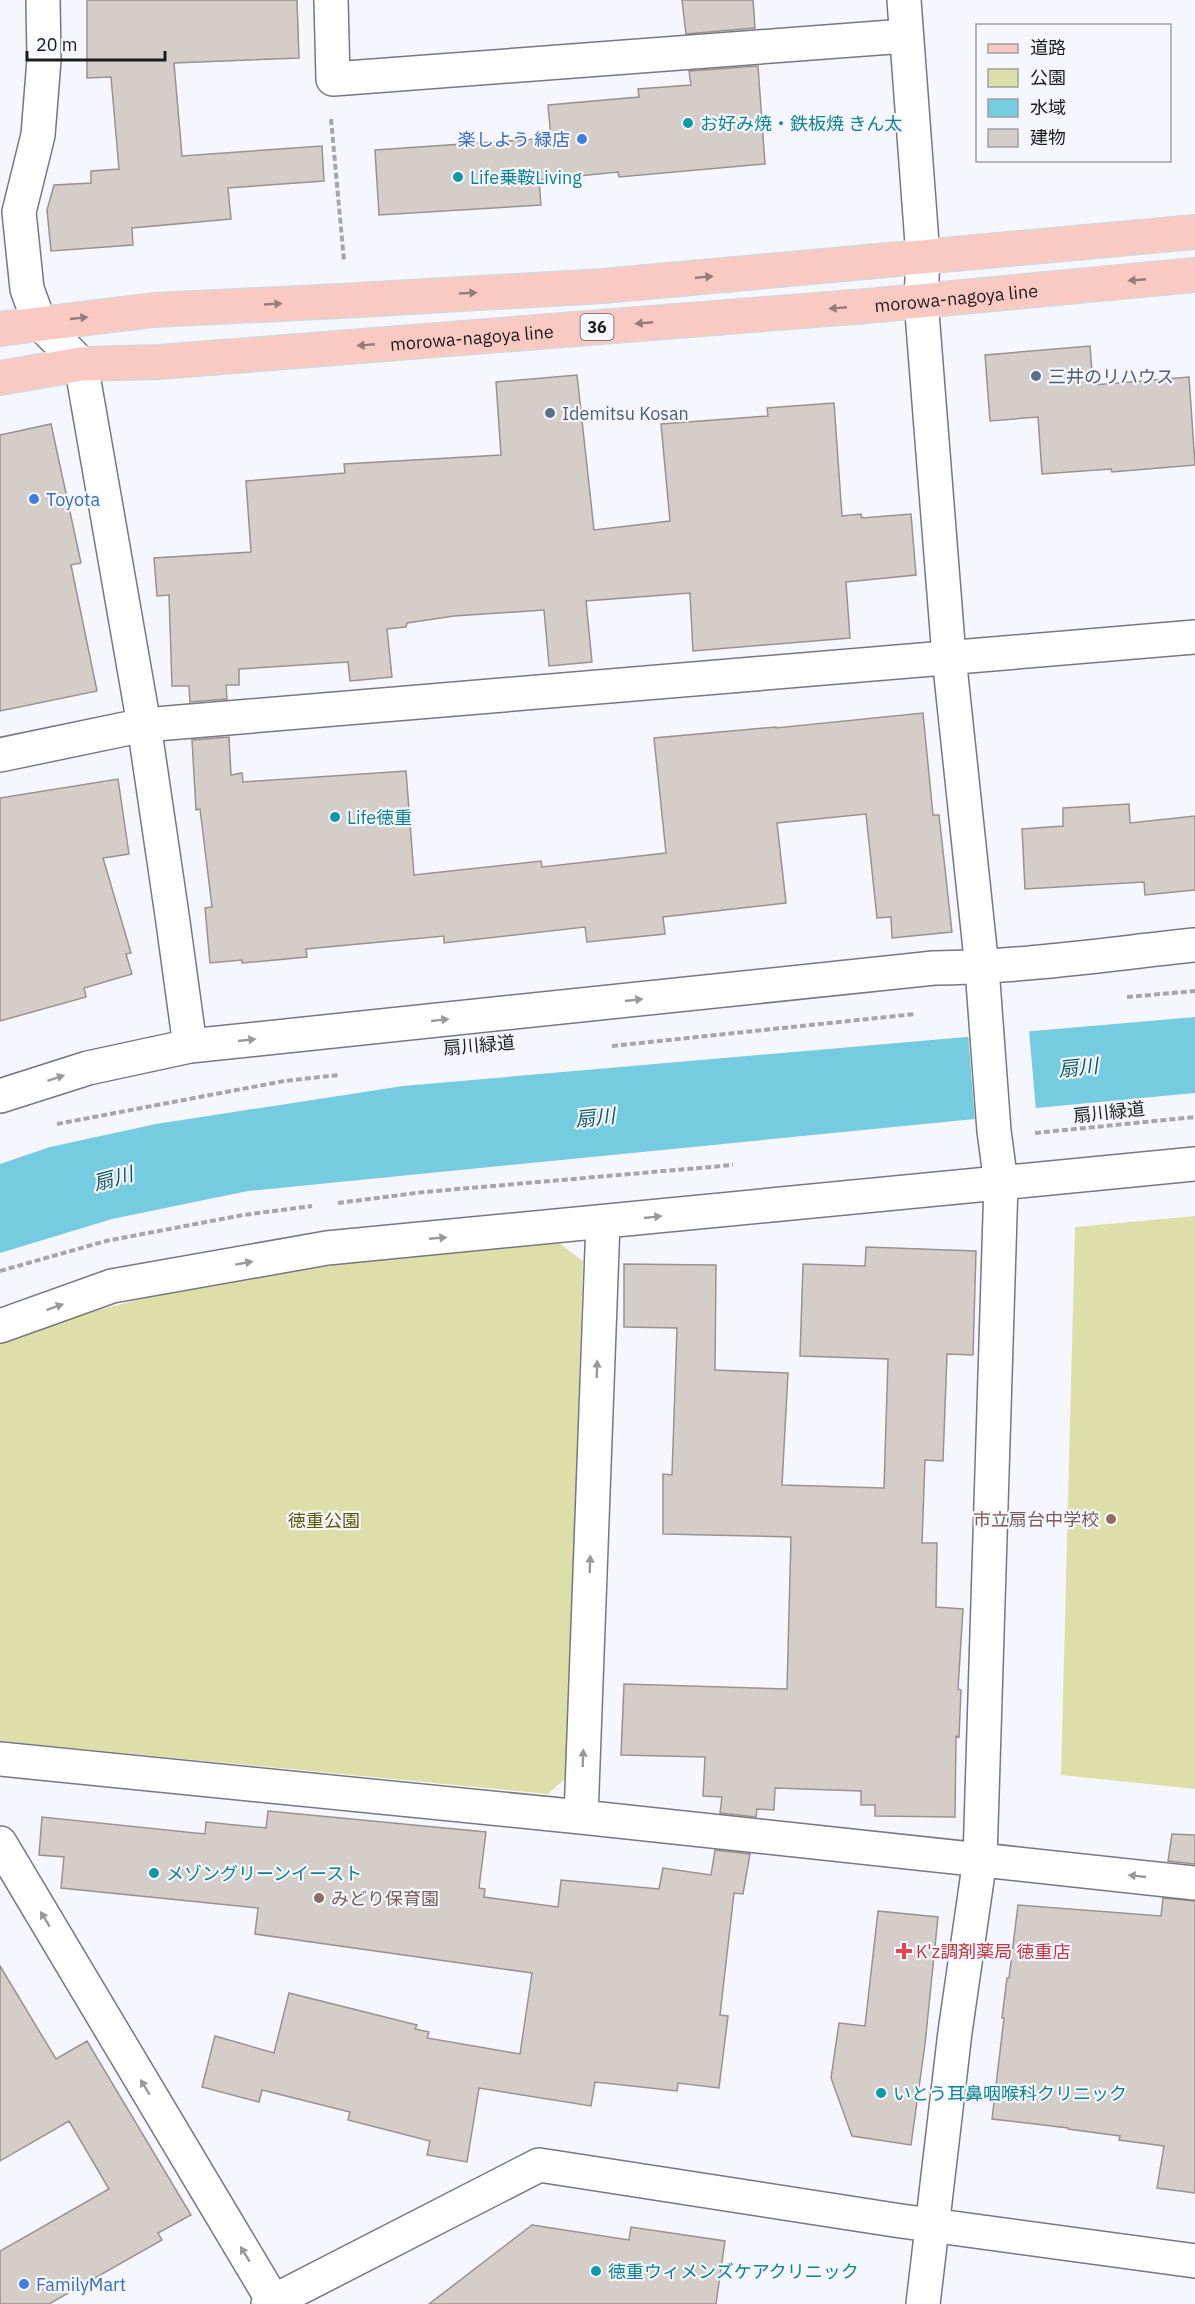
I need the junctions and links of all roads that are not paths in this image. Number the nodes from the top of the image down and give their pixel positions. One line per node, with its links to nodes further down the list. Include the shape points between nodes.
1 (43, 0): 9 (street, via 39,135 19,212 27,290)
2 (331, 0): 4 (street, via 333,79)
3 (904, 0): 4 (street)
4 (905, 36): 6 (street)
5 (1195, 232): 6 (main road)
6 (923, 257): 8 (street); 9 (main road, one-way to 6, via 154,310 603,286)
7 (1195, 274): 8 (main road, morowa-nagoya line / 36, one-way to 8)
8 (921, 300): 11 (main road, morowa-nagoya line / 36, one-way to 11, via 183,360); 14 (street)
9 (39, 322): 10 (main road); 11 (street)
10 (0, 329)
11 (81, 364): 12 (main road, morowa-nagoya line / 36); 15 (street)
12 (0, 378)
13 (1195, 637): 14 (street)
14 (949, 657): 15 (street); 18 (street)
15 (144, 725): 16 (street); 19 (street)
16 (0, 755)
17 (1195, 945): 18 (street)
18 (981, 968): 19 (street, one-way to 18, via 934,968); 22 (street)
19 (190, 1046): 20 (street, one-way to 19, via 88,1068)
20 (0, 1096)
21 (1195, 1164): 22 (street)
22 (1001, 1183): 23 (street, one-way to 22); 28 (street)
23 (603, 1222): 24 (street, one-way to 23, via 112,1286 316,1250); 26 (street, one-way to 23)
24 (0, 1326)
25 (0, 1759): 26 (street)
26 (581, 1817): 28 (street)
27 (0, 1843): 32 (street, one-way to 27)
28 (980, 1859): 29 (street, one-way to 28); 30 (street, via 955,2032)
29 (1195, 1883)
30 (934, 2225): 31 (street); 32 (street, via 539,2165); 33 (street)
31 (1195, 2261)
32 (272, 2303)
33 (923, 2304)

